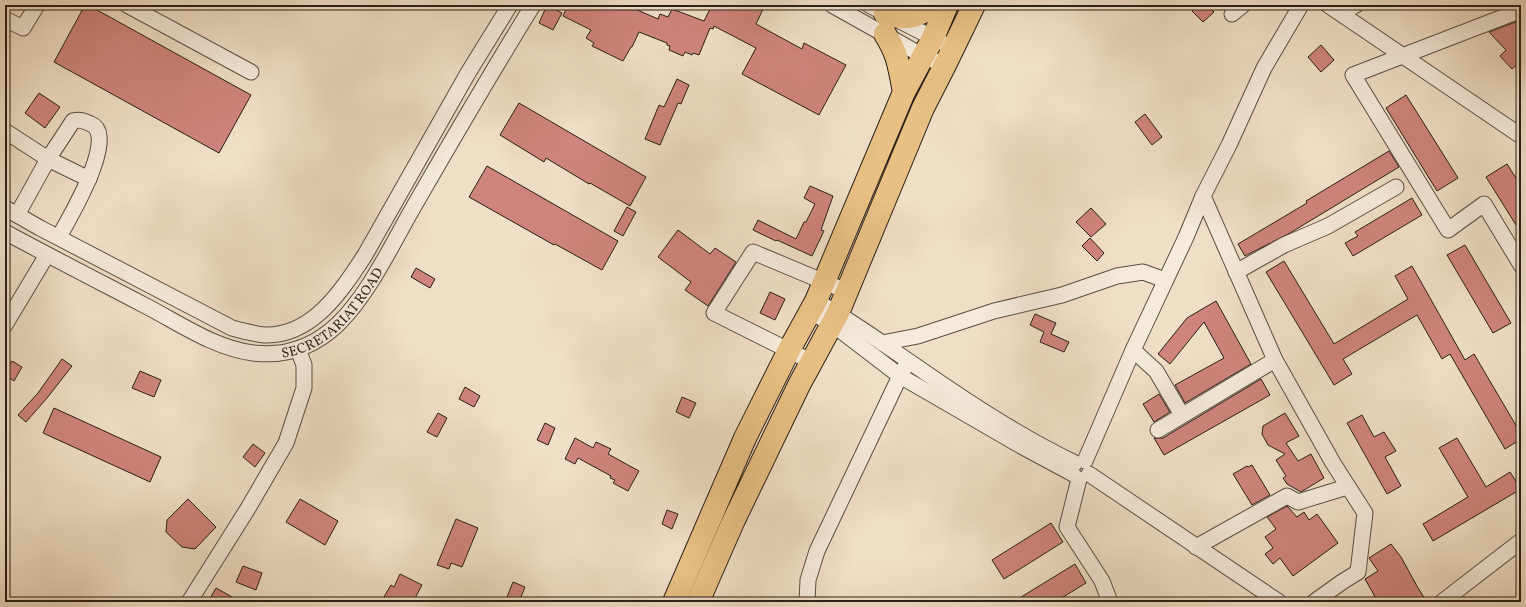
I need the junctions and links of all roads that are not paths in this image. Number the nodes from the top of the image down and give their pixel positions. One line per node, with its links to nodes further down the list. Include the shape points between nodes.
1 (37, 5): 14 (street, via 23,28)
2 (127, 5): 18 (street)
3 (510, 5): 29 (street, SECRETARIAT ROAD, via 468,73 361,261 333,301 304,324 288,331 265,335 232,328)
4 (533, 5): 40 (street, SECRETARIAT ROAD, via 369,284 339,323)
5 (832, 5): 13 (street)
6 (938, 5): 13 (highway, via 916,16)
7 (947, 5): 15 (highway)
8 (974, 5): 17 (highway)
9 (1301, 5): 25 (street, via 1264,68)
10 (1356, 5): 11 (street)
11 (1334, 9): 16 (street)
12 (1519, 11): 16 (street)
13 (880, 18): 15 (street); 15 (street); 19 (highway, via 899,62)
14 (5, 19)
15 (928, 47): 17 (street); 17 (street); 19 (highway)
16 (1402, 56): 21 (street); 32 (street, via 1353,75 1448,230 1484,204)
17 (950, 57): 35 (highway, via 922,108)
18 (251, 72)
19 (904, 92): 36 (highway)
20 (5, 131): 22 (street)
21 (1521, 136)
22 (48, 159): 23 (street); 23 (street, via 73,121 80,119 93,125 99,133 99,147); 26 (street)
23 (90, 179): 29 (street)
24 (1396, 187): 33 (street, via 1328,226 1284,245)
25 (1203, 196): 33 (street); 34 (street)
26 (11, 212): 27 (street, SECRETARIAT ROAD)
27 (40, 228): 29 (street, SECRETARIAT ROAD); 30 (street)
28 (5, 232): 30 (street, SECRETARIAT ROAD)
29 (59, 237)
30 (30, 245): 31 (street, SECRETARIAT ROAD)
31 (47, 255): 38 (street); 40 (street, SECRETARIAT ROAD, via 187,328 234,349 267,354 282,354)
32 (1521, 264)
33 (1236, 272): 43 (street)
34 (1165, 280): 39 (street, via 1143,272 1117,276 1062,295 994,311 918,336); 42 (street)
35 (846, 291): 36 (street); 37 (highway)
36 (817, 298): 37 (street); 41 (highway); 41 (street, via 753,252 714,313)
37 (835, 319): 39 (street); 44 (highway); 46 (street)
38 (5, 325)
39 (882, 343): 45 (street)
40 (298, 349): 53 (street, via 304,365 304,388 286,442)
41 (789, 350): 44 (street); 54 (highway, via 745,438)
42 (1133, 350): 47 (street, via 1156,371); 49 (street)
43 (1275, 360): 47 (street); 50 (street)
44 (812, 362): 55 (highway, via 740,508)
45 (909, 362): 46 (street); 49 (street)
46 (900, 376): 49 (street, via 1021,446); 56 (street, via 817,551 808,580)
47 (1182, 415): 48 (street)
48 (1158, 430)
49 (1080, 470): 52 (street); 57 (street, via 1067,527 1102,581)
50 (1347, 487): 52 (street, via 1298,502 1287,496); 59 (street, via 1365,513 1358,572)
51 (1521, 541): 60 (street)
52 (1196, 547): 58 (street)
53 (189, 602)
54 (674, 602)
55 (698, 602)
56 (807, 602)
57 (1110, 602)
58 (1279, 602)
59 (1314, 602)
60 (1442, 602)

